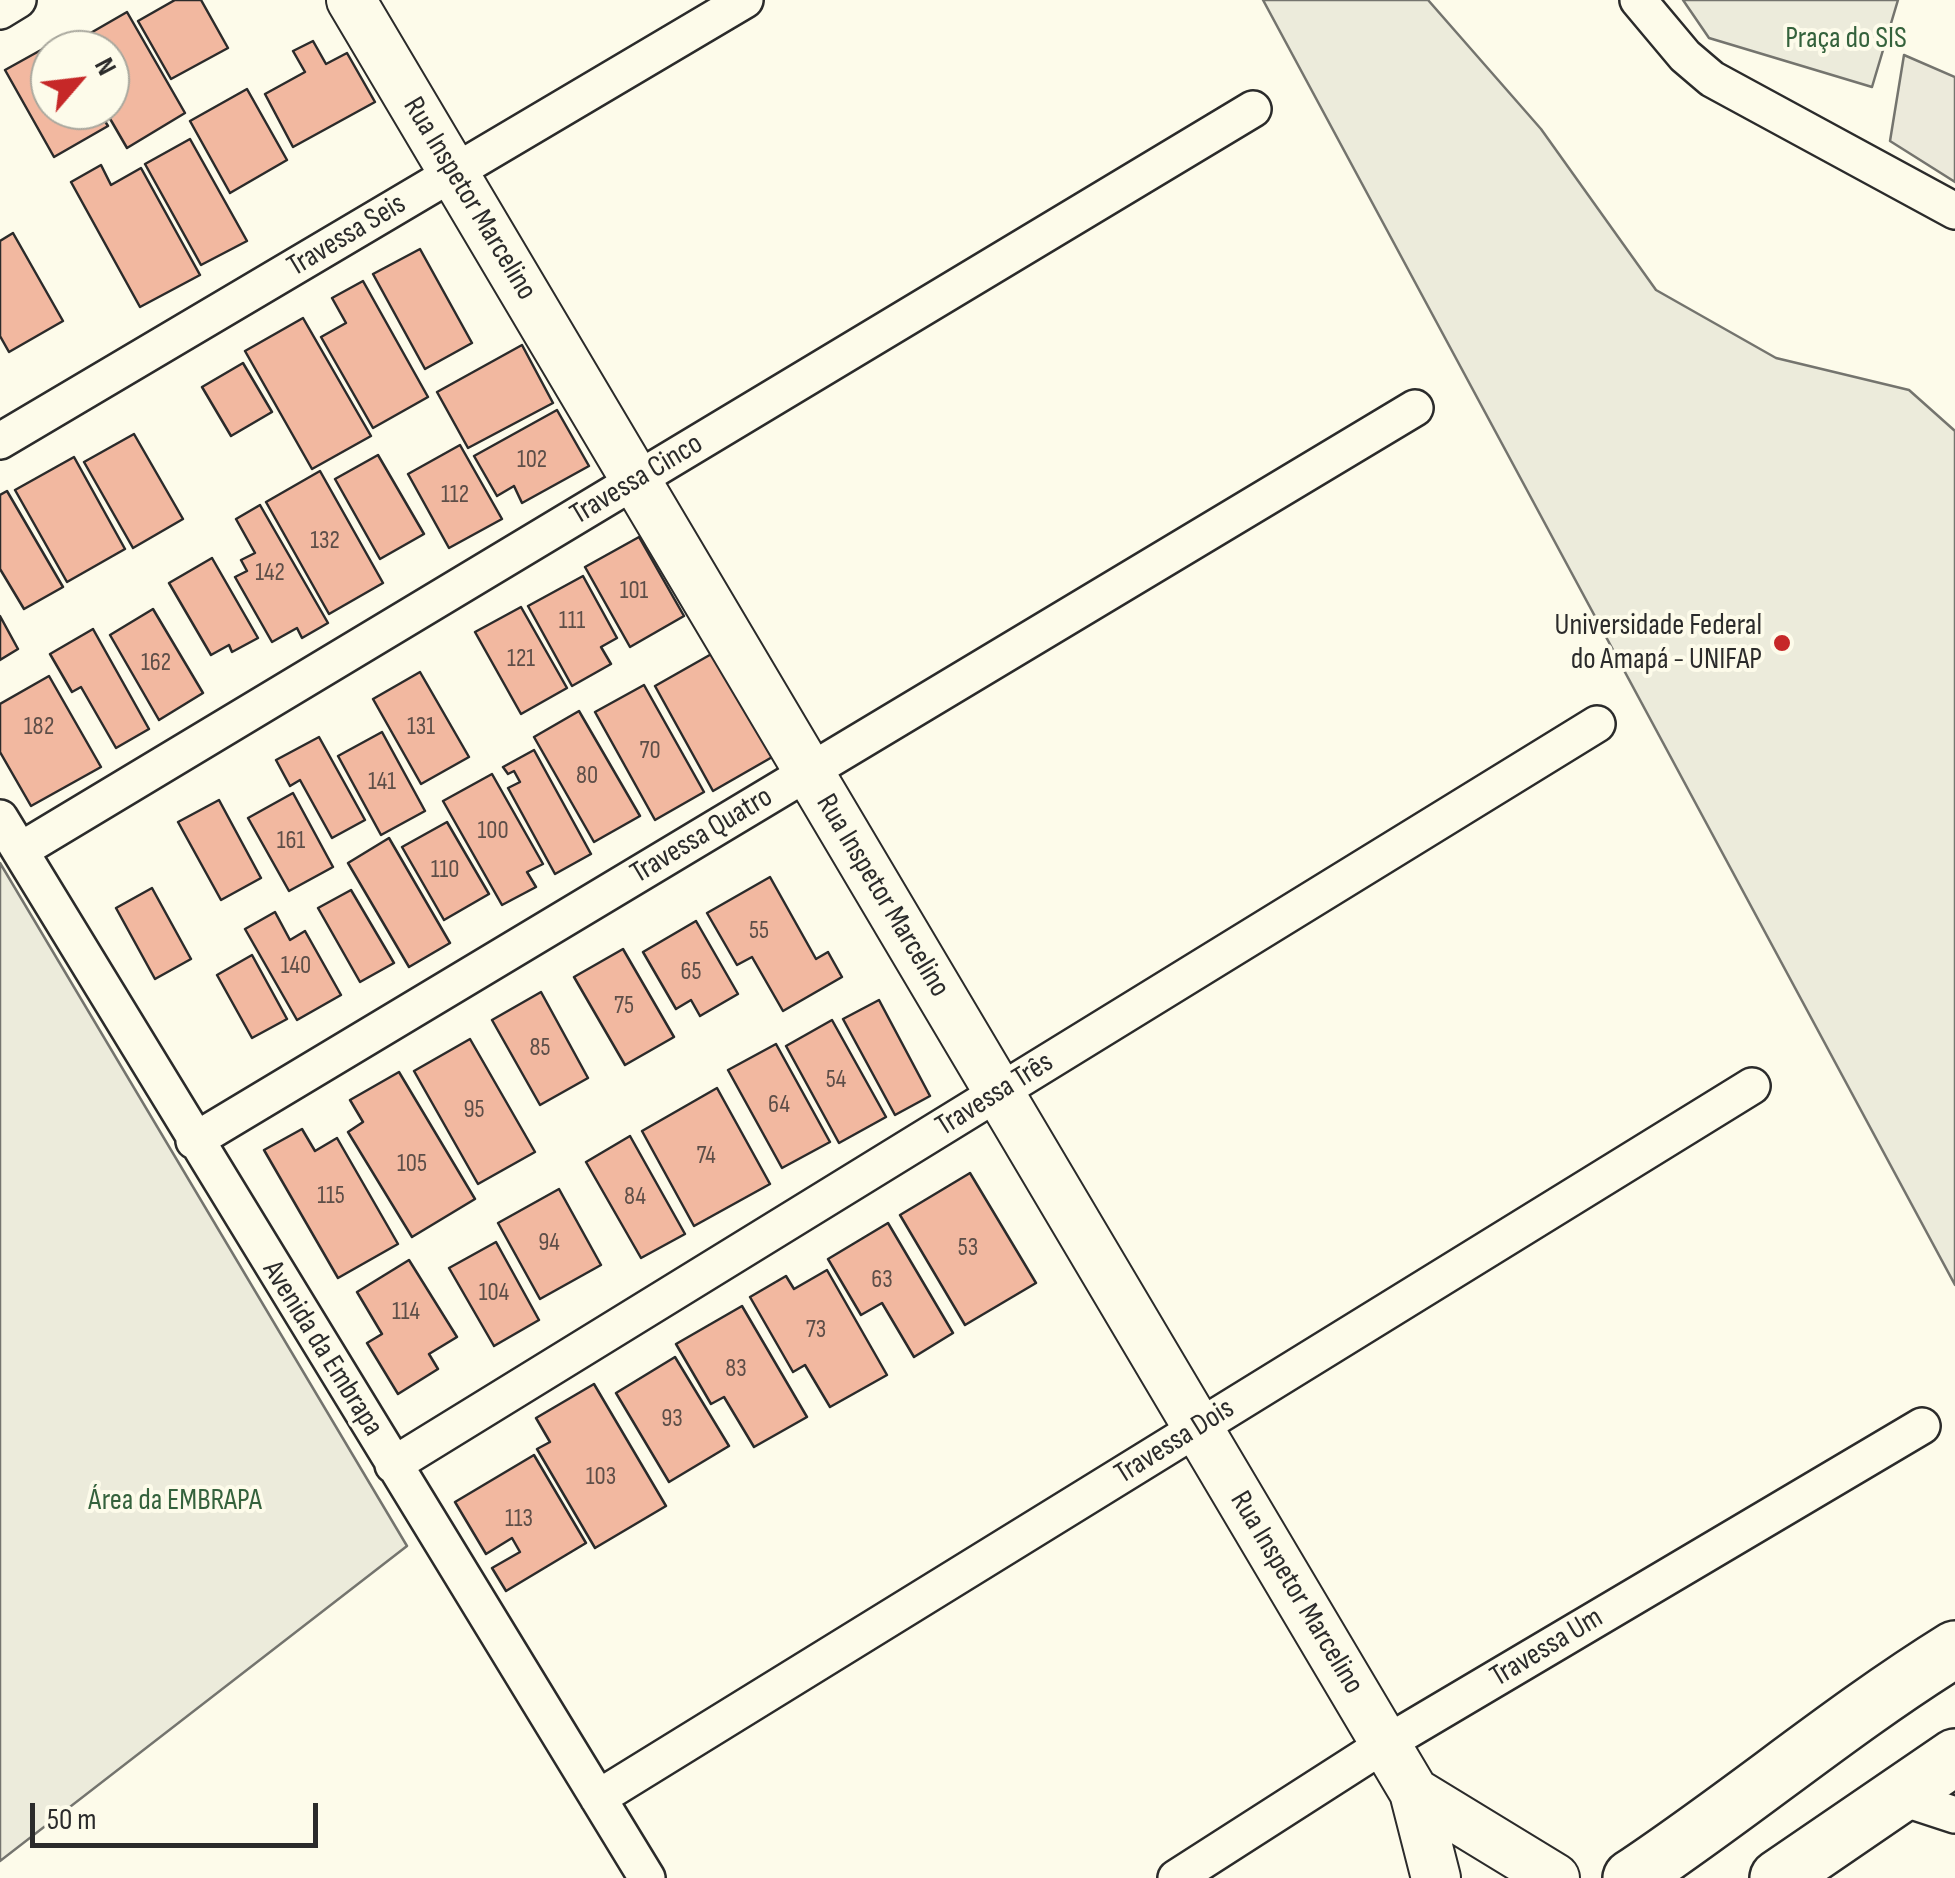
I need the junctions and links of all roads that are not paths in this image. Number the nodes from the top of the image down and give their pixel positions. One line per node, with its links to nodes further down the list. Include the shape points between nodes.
1 (18, 0): 5 (street)
2 (351, 0): 7 (street, Rua Inspetor Marcelino)
3 (745, 0): 7 (street, Travessa Seis)
4 (1638, 0): 8 (street, via 1712,79)
5 (0, 10)
6 (1252, 109): 11 (street, Travessa Cinco)
7 (454, 172): 10 (street, Travessa Seis); 11 (street, Rua Inspetor Marcelino)
8 (1955, 211)
9 (1416, 408): 13 (street, Travessa Quatro)
10 (0, 441)
11 (636, 480): 13 (street, Rua Inspetor Marcelino); 15 (street, Travessa Cinco)
12 (1597, 724): 17 (street, Travessa Três)
13 (809, 772): 17 (street, Rua Inspetor Marcelino); 18 (street, Travessa Quatro)
14 (0, 818): 15 (street, Avenida da Embrapa)
15 (21, 850): 18 (street, Avenida da Embrapa)
16 (1752, 1086): 20 (street, Travessa Dois)
17 (999, 1093): 20 (street, Rua Inspetor Marcelino); 21 (street, Travessa Três)
18 (194, 1142): 21 (street, Avenida da Embrapa)
19 (1922, 1426): 23 (street, Travessa Um)
20 (1198, 1428): 23 (street, Rua Inspetor Marcelino); 27 (street, Travessa Dois)
21 (394, 1465): 27 (street, Avenida da Embrapa)
22 (1955, 1649): 33 (main road)
23 (1385, 1744): 25 (street, Rua Inspetor Marcelino); 30 (street, Travessa Um)
24 (1955, 1756): 26 (main road)
25 (1414, 1792): 31 (street, Rua Inspetor Marcelino); 32 (street, Rua Inspetor Marcelino)
26 (1900, 1797): 28 (street); 34 (main road)
27 (598, 1798): 29 (street, Avenida da Embrapa)
28 (1955, 1816)
29 (647, 1878)
30 (1176, 1878)
31 (1436, 1878)
32 (1556, 1878)
33 (1631, 1878)
34 (1778, 1878)

